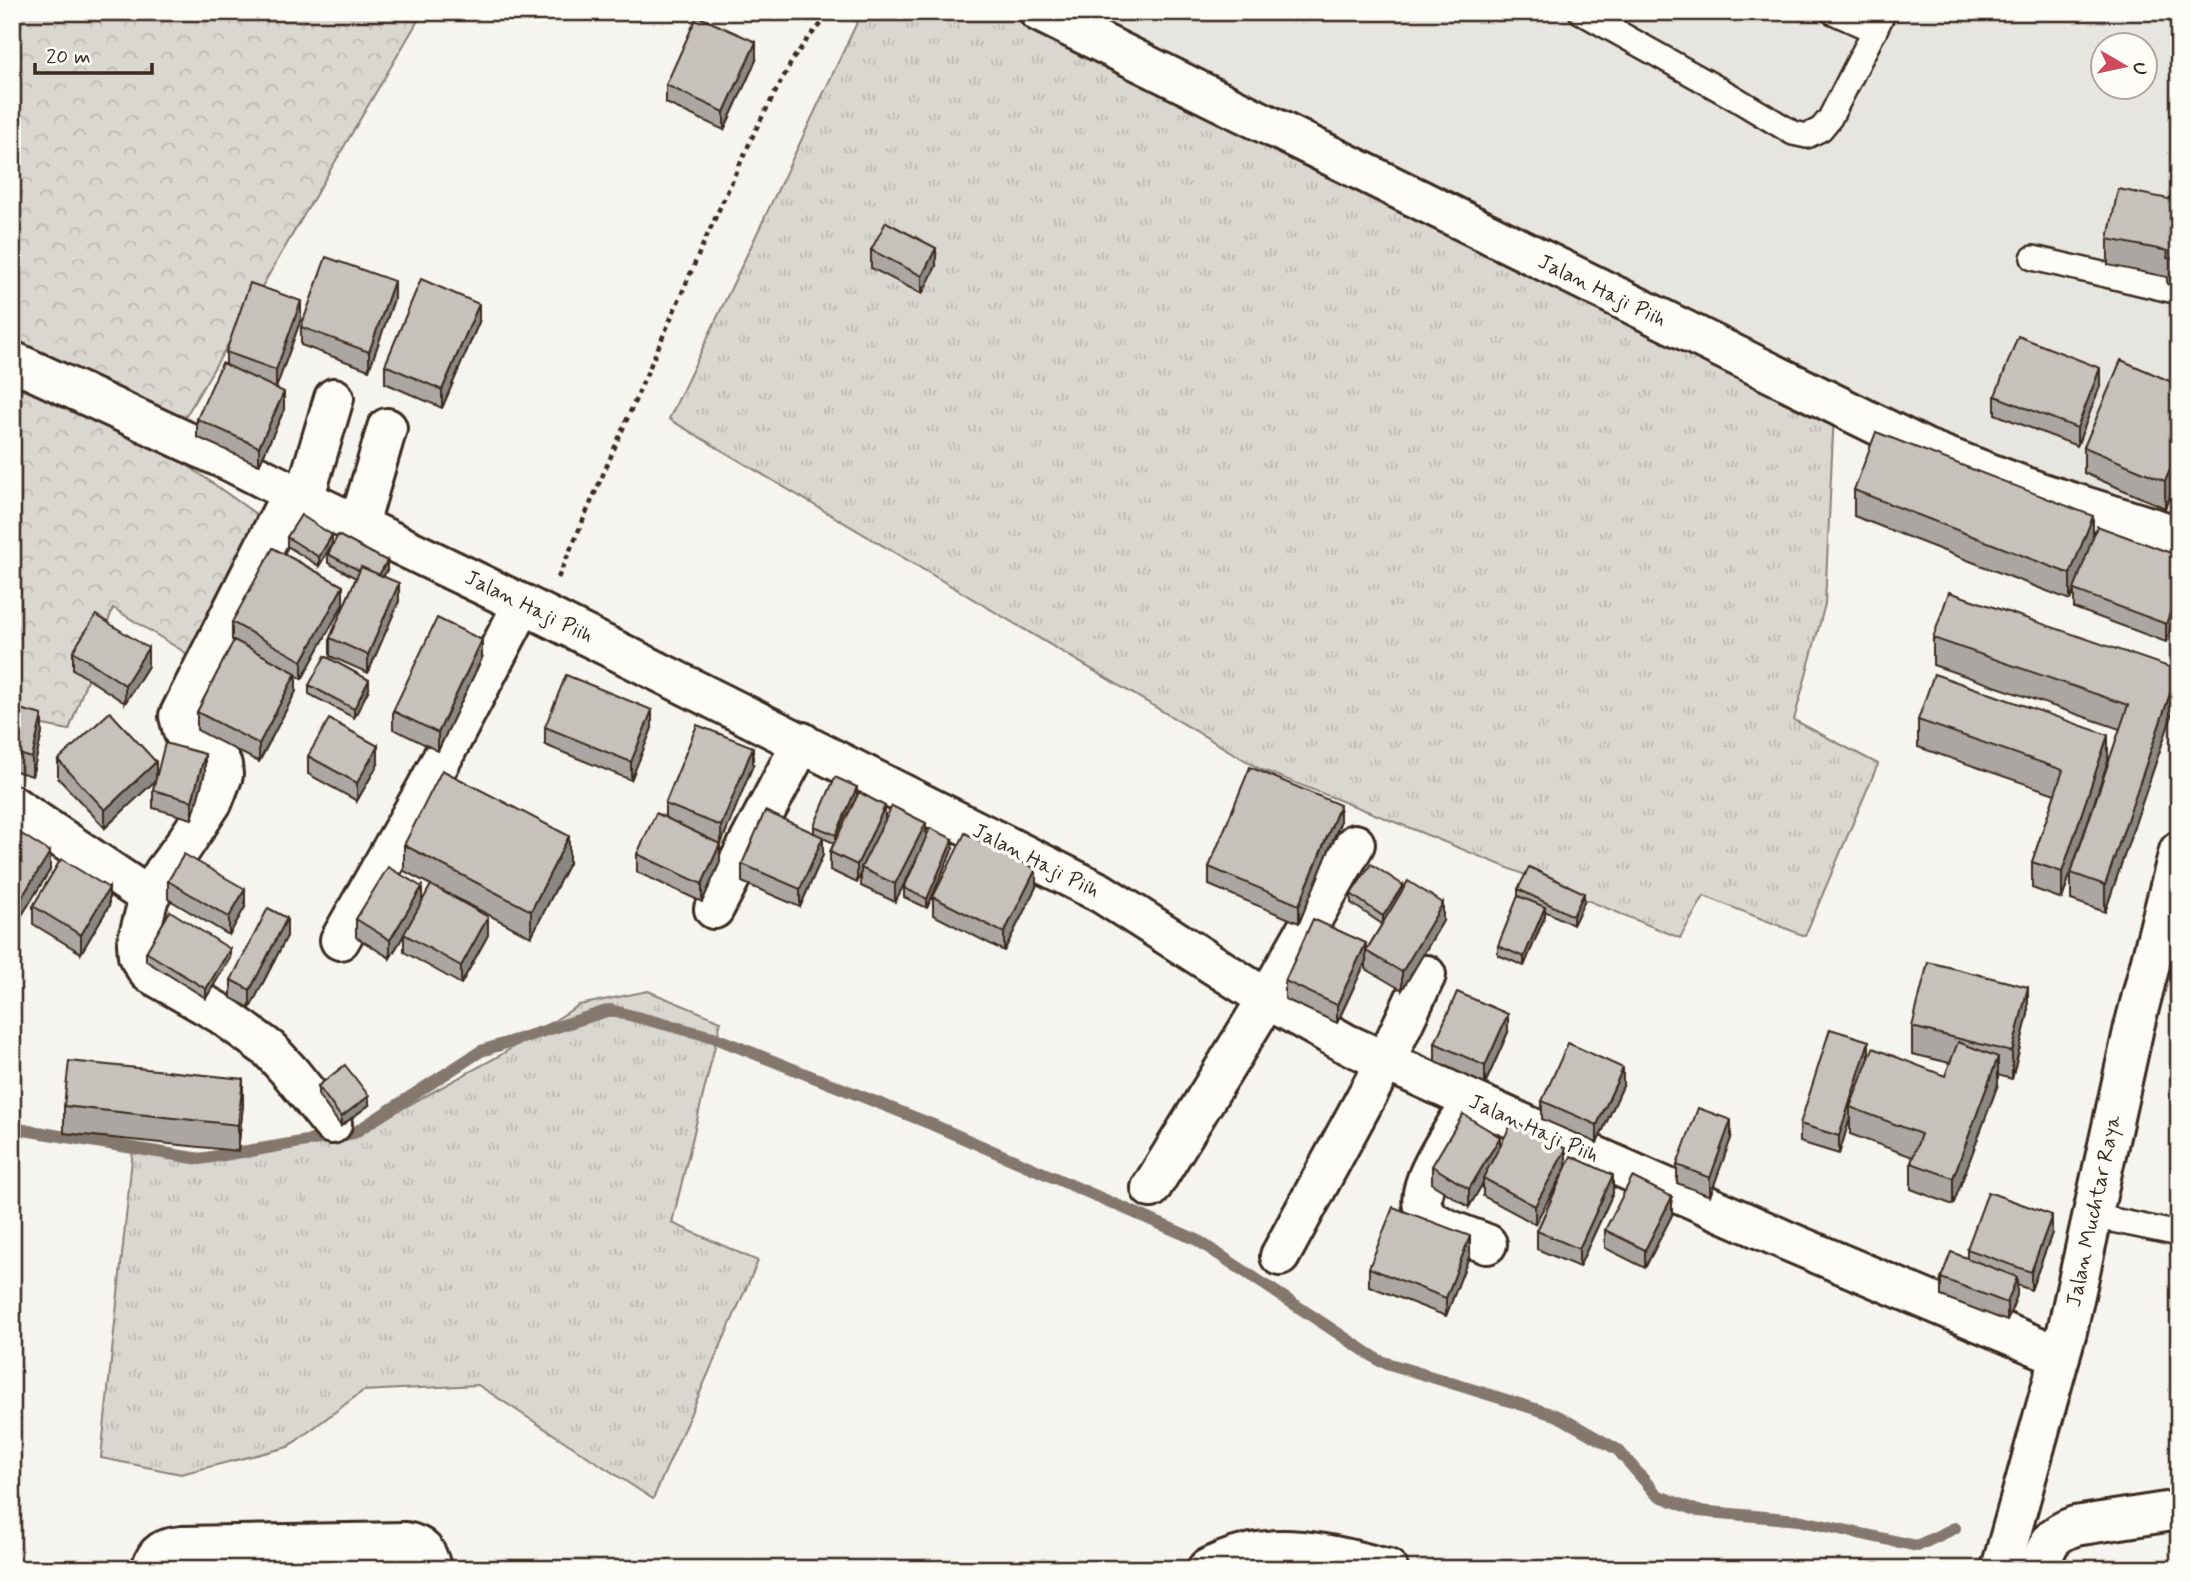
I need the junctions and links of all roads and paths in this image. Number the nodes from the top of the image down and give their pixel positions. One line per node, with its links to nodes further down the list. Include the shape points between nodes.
1 (838, 12): 14 (path, via 809,37 793,60 756,130)
2 (1038, 12): 13 (main road, Jalan Haji Piih, via 1926,449 2042,494)
3 (1581, 12): 5 (lane, via 1793,133 1807,136 1830,118)
4 (1833, 12): 5 (lane)
5 (1880, 22)
6 (2033, 258): 7 (lane)
7 (2179, 292)
8 (12, 361): 11 (main road, Jalan Haji Piih)
9 (334, 398): 11 (main road)
10 (387, 428): 12 (main road)
11 (298, 496): 12 (main road, Jalan Haji Piih); 19 (main road, via 179,716 183,731 218,758 223,775 213,801)
12 (359, 524): 14 (main road, Jalan Haji Piih)
13 (2179, 536)
14 (533, 609): 15 (main road, Jalan Haji Piih); 21 (main road)
15 (802, 743): 20 (main road); 23 (main road, Jalan Haji Piih, via 1101,892)
16 (12, 805): 19 (main road)
17 (1355, 844): 23 (main road)
18 (2179, 851): 28 (main road, Jalan Muchtar Raya)
19 (149, 897): 26 (main road, via 137,943 138,956 148,972 221,1014 269,1049)
20 (713, 909)
21 (340, 940)
22 (1426, 975): 24 (main road)
23 (1268, 999): 24 (main road, Jalan Haji Piih); 27 (main road)
24 (1385, 1062): 25 (main road, Jalan Haji Piih); 31 (main road)
25 (1471, 1101): 30 (main road, via 1426,1181 1422,1207 1437,1222); 32 (main road, Jalan Haji Piih)
26 (332, 1124)
27 (1151, 1188)
28 (2093, 1216): 29 (lane); 32 (main road, Jalan Muchtar Raya)
29 (2179, 1234)
30 (1487, 1244)
31 (1280, 1256)
32 (2060, 1356): 34 (main road, Jalan Muchtar Raya, via 2031,1460)
33 (2179, 1510): 34 (main road, via 2060,1531)
34 (2014, 1566)
35 (151, 1569): 36 (main road, via 158,1552 175,1546 405,1542 423,1549)
36 (431, 1569)
37 (1207, 1569): 38 (main road, via 1244,1554 1288,1549)
38 (1388, 1569)

